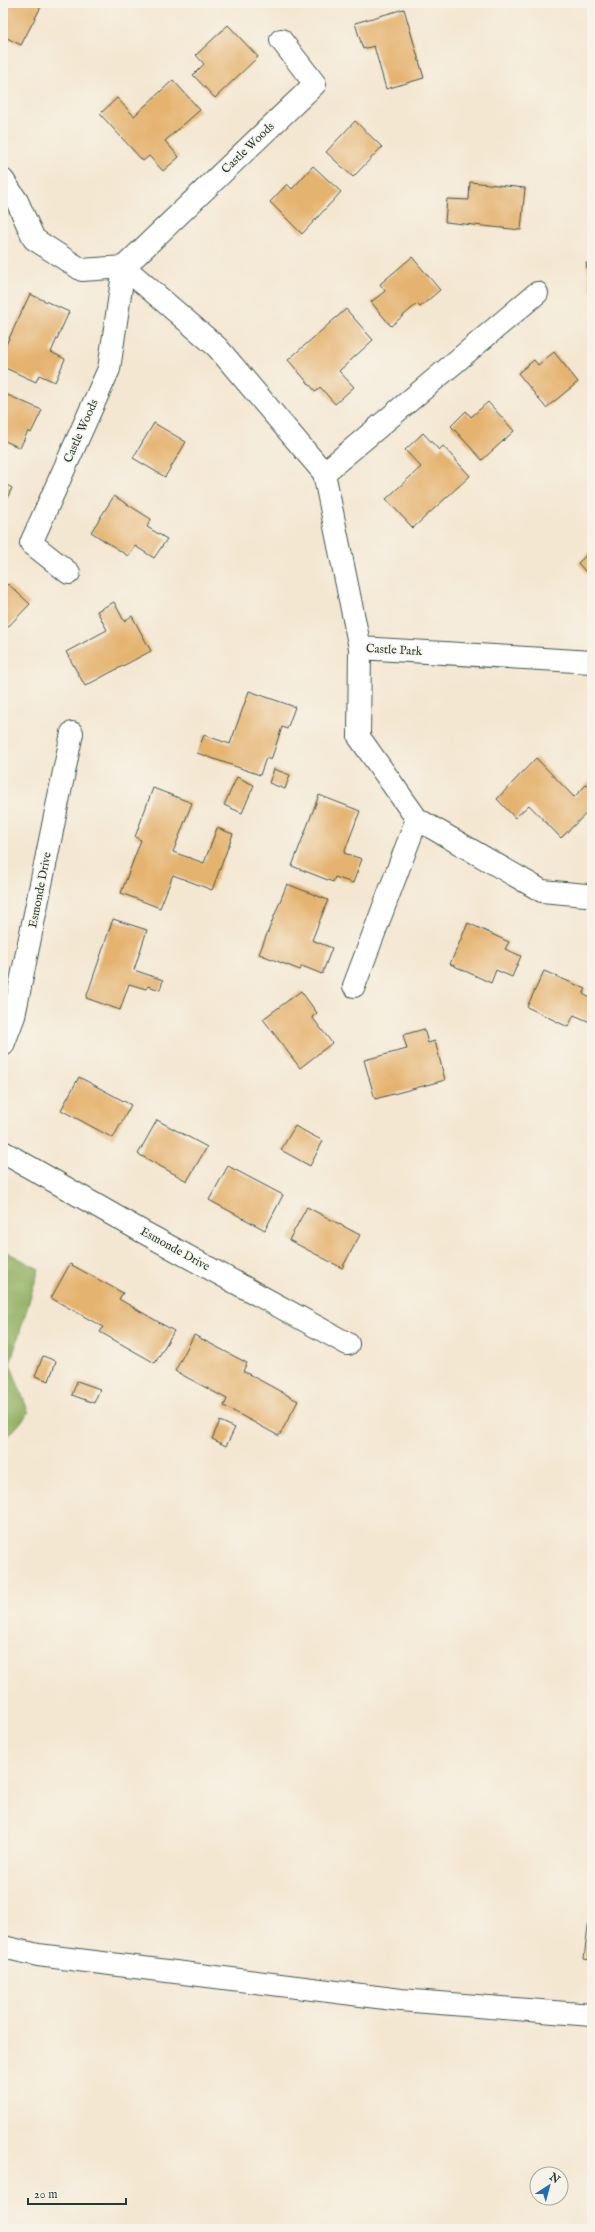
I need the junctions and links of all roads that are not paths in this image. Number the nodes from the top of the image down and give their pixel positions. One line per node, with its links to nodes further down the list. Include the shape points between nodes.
1 (281, 40): 3 (street, Castle Woods, via 315,84)
2 (3, 180): 3 (street, via 17,201 34,239 82,270)
3 (124, 268): 5 (street, via 217,347); 6 (street, Castle Woods, via 110,369 31,543)
4 (537, 293): 5 (street)
5 (324, 473): 7 (street)
6 (69, 573)
7 (360, 648): 8 (street, Castle Park); 10 (street, Castle Park, via 359,737)
8 (592, 662)
9 (72, 733): 13 (street, Esmonde Drive, via 13,1021)
10 (417, 819): 11 (street, Castle Park, via 542,890); 12 (street)
11 (586, 895)
12 (354, 986)
13 (3, 1045)
14 (3, 1152): 15 (street, Esmonde Drive)
15 (348, 1344)
16 (3, 1947): 17 (street, via 38,1955 401,2000)
17 (592, 2015)

